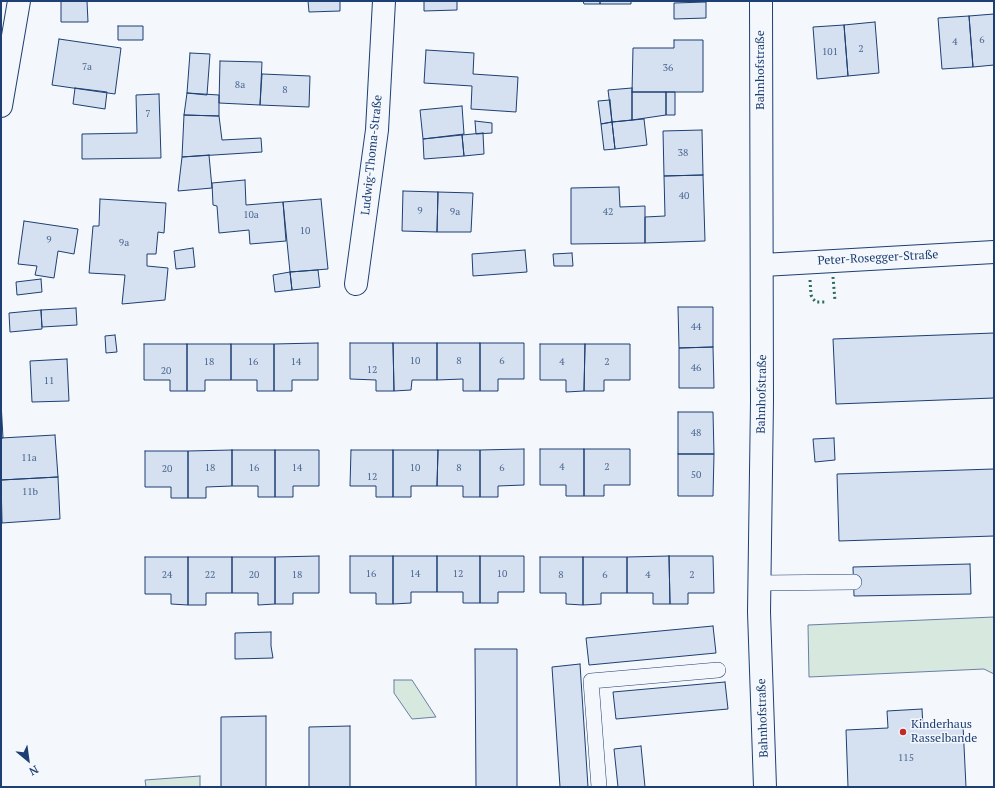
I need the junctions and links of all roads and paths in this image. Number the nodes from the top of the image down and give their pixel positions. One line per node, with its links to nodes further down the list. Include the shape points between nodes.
1 (19, 1): 4 (street)
2 (384, 1): 7 (street, Ludwig-Thoma-Straße, via 377,130)
3 (761, 1): 6 (street, Bahnhofstraße)
4 (1, 106)
5 (994, 252): 6 (street, Peter-Rosegger-Straße)
6 (763, 265): 9 (street, Bahnhofstraße)
7 (356, 284)
8 (854, 582): 9 (lane)
9 (759, 583): 12 (street, Bahnhofstraße)
10 (718, 670): 11 (lane, via 591,681)
11 (599, 787)
12 (765, 787)

